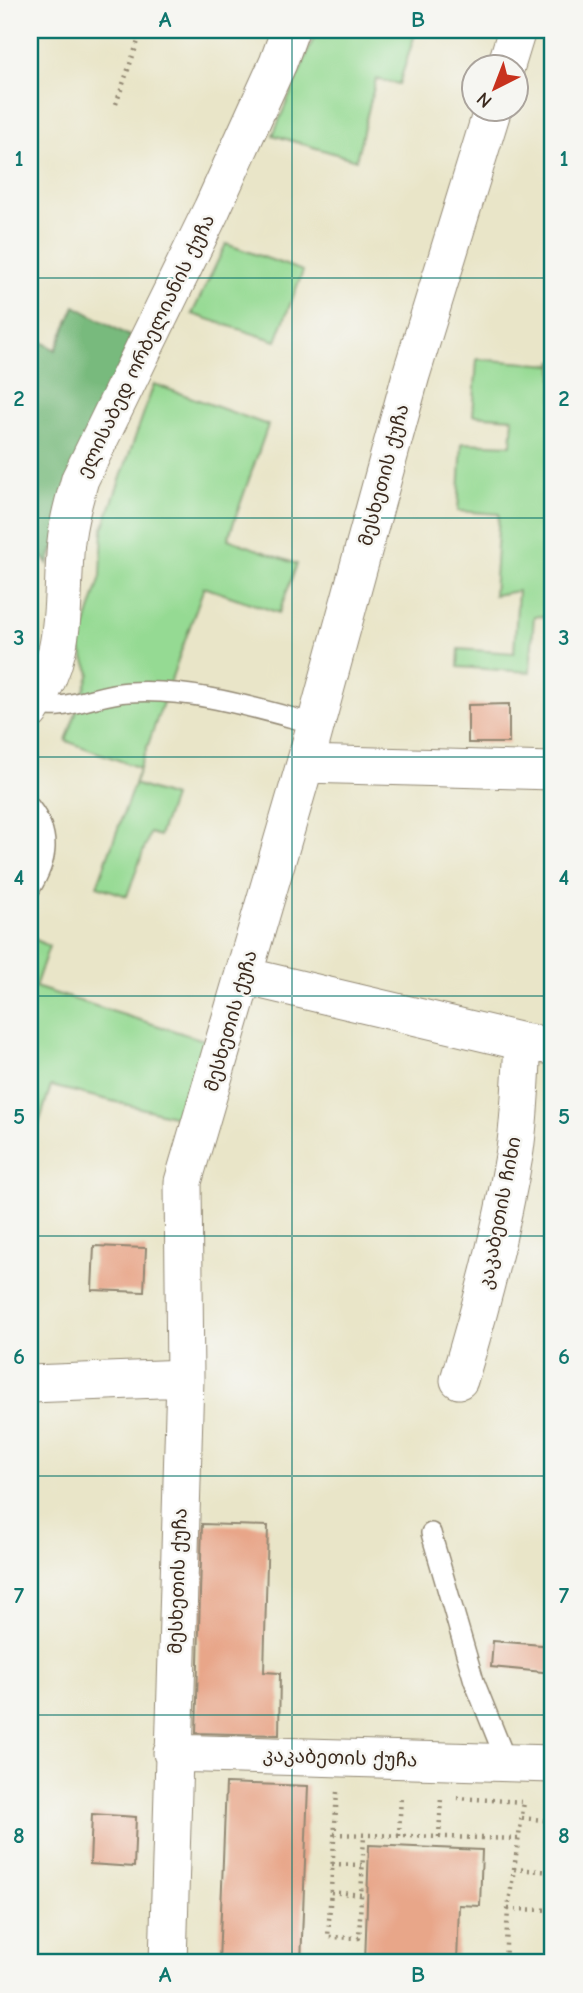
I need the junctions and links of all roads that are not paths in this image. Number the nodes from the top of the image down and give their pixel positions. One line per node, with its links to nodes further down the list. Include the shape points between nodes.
1 (290, 30): 5 (street, ელისაბედ ორბელიანის ქუჩა, via 212,209 80,479 65,553 62,633 49,679)
2 (517, 30): 3 (street)
3 (510, 52)
4 (489, 122): 6 (street, მესხეთის ქუჩა, via 411,375)
5 (32, 708): 6 (lane, via 57,708 119,693 163,693 222,700)
6 (315, 724): 7 (street, მესხეთის ქუჩა)
7 (305, 764): 8 (street); 11 (street, მესხეთის ქუჩა)
8 (553, 771)
9 (30, 807): 10 (lane, via 45,831 47,844)
10 (30, 889)
11 (244, 976): 12 (street); 13 (street, მესხეთის ქუჩა, via 183,1182)
12 (538, 1044): 14 (street, კაკაბეთის ჩიხი, via 489,1279)
13 (185, 1378): 15 (street); 17 (street, მესხეთის ქუჩა)
14 (459, 1380)
15 (30, 1384)
16 (431, 1533): 18 (lane, via 474,1681)
17 (172, 1753): 18 (street, კაკაბეთის ქუჩა); 20 (street, მესხეთის ქუჩა)
18 (507, 1763): 19 (street, კაკაბეთის ქუჩა)
19 (553, 1764)
20 (167, 1963)

